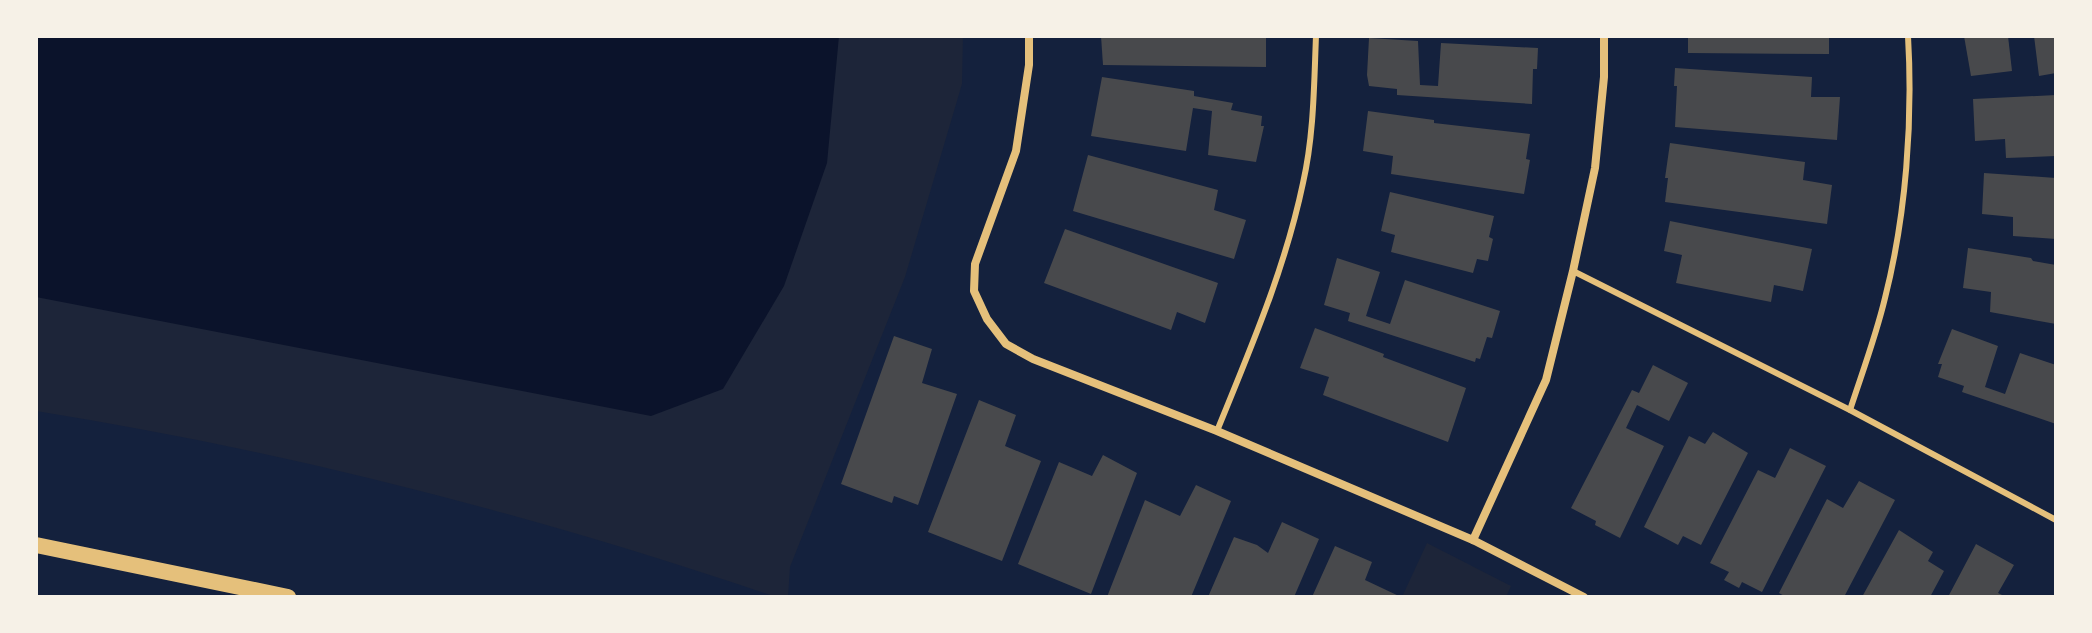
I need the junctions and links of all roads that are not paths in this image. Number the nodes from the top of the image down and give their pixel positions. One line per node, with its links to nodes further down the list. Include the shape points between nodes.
1 (1029, 36): 7 (street, via 1016,151 975,264 974,291 987,319 1006,344 1033,359)
2 (1316, 36): 7 (lane, via 1304,180 1277,279)
3 (1604, 36): 5 (street, via 1595,168)
4 (1908, 36): 6 (lane, via 1911,81 1904,190 1885,298)
5 (1573, 271): 6 (lane); 9 (street, via 1546,380)
6 (1850, 410): 8 (lane)
7 (1217, 431): 9 (street)
8 (2056, 520)
9 (1473, 540): 12 (street)
10 (36, 545): 11 (main road)
11 (288, 597)
12 (1584, 597)

